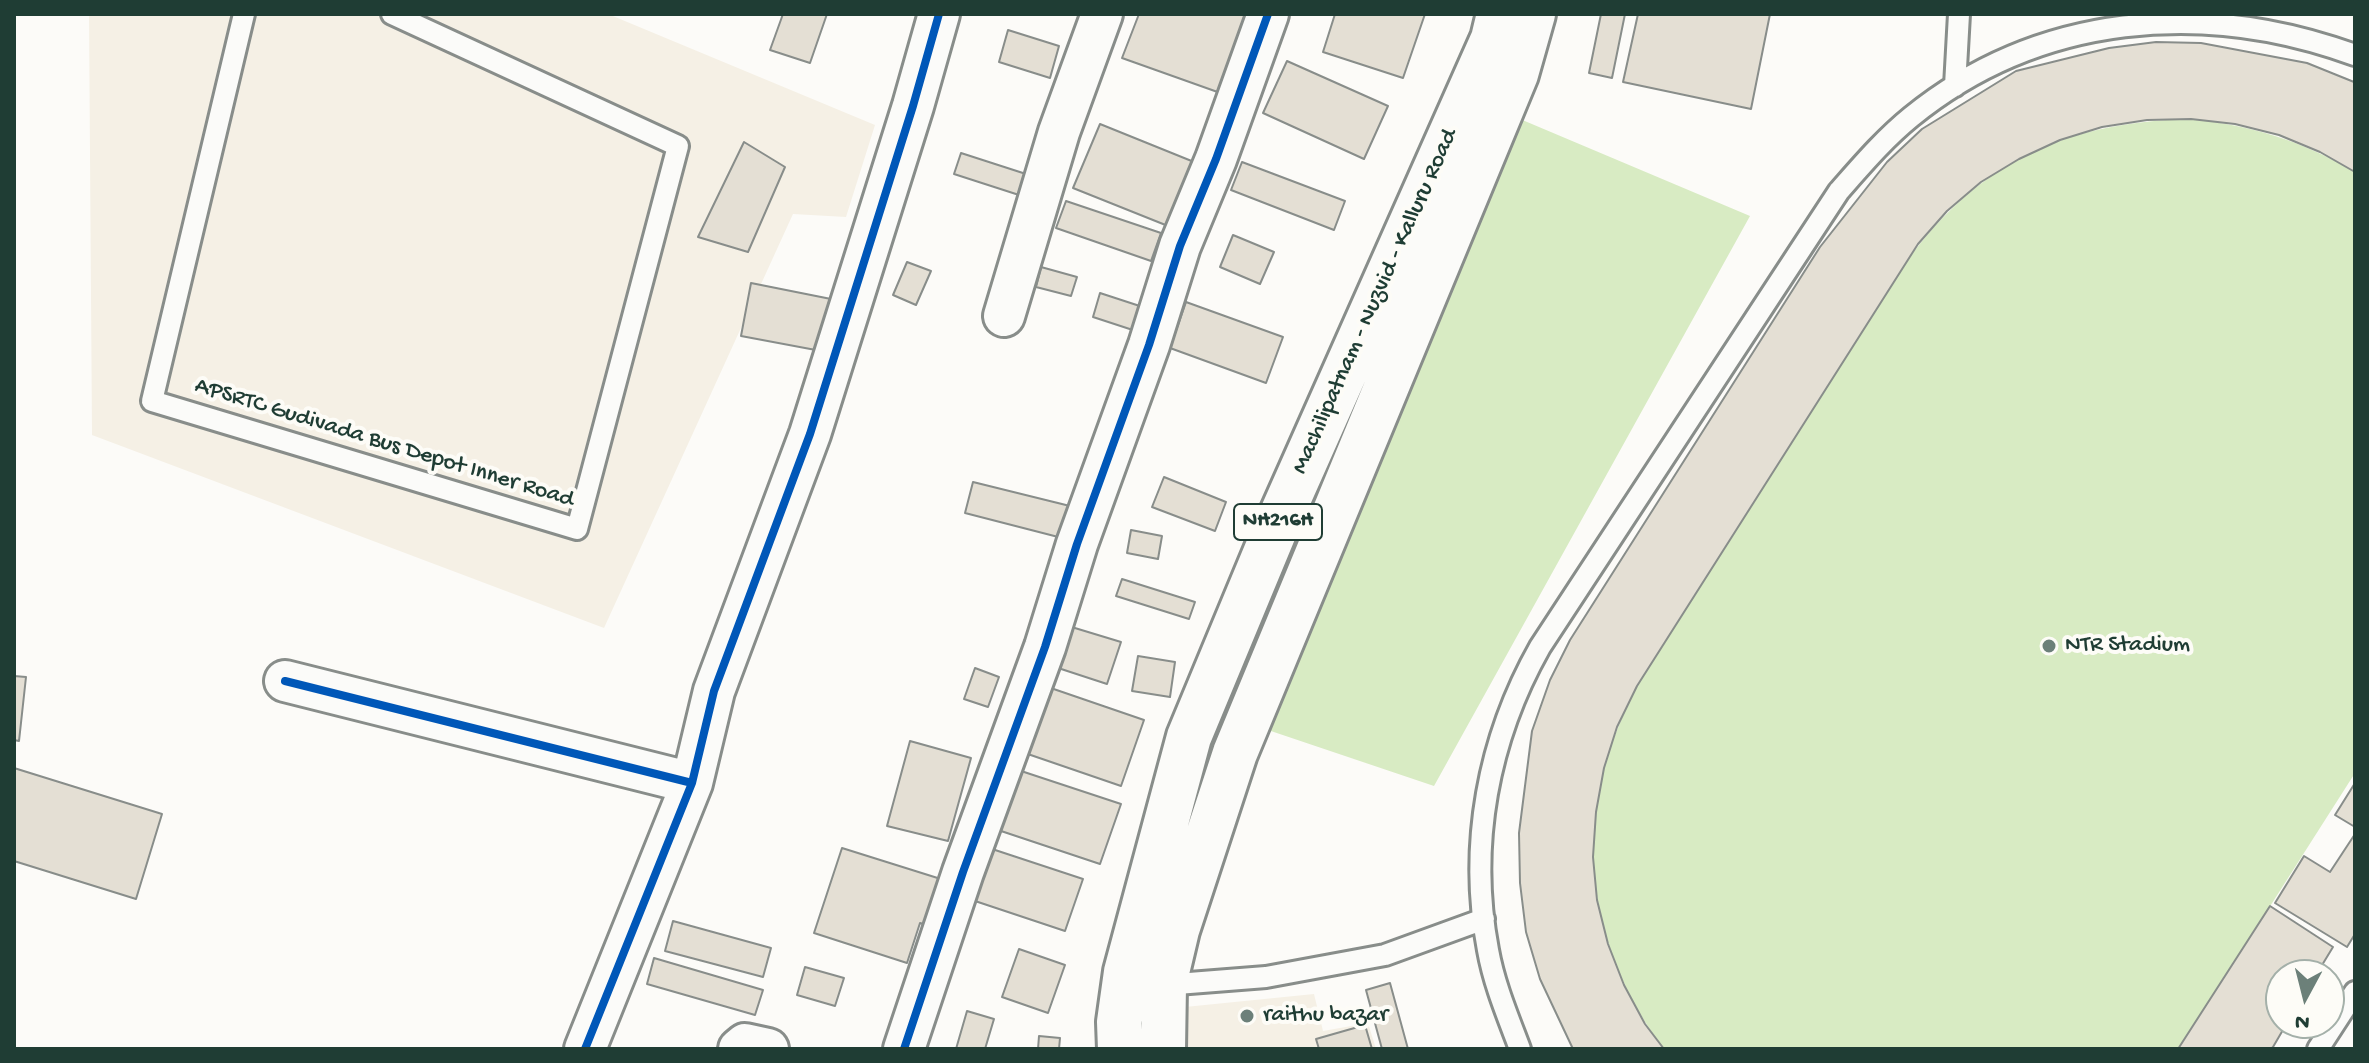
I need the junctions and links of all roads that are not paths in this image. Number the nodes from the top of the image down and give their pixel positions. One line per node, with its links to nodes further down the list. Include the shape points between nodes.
1 (244, 14): 2 (lane, APSRTC Gudivada Bus Depot Inner Road, via 152,401 577,529 678,146)
2 (392, 14)
3 (939, 14): 13 (street, via 810,434 714,691)
4 (1102, 14): 11 (street, via 1059,132)
5 (1268, 14): 20 (street, via 1180,246)
6 (1499, 14): 21 (highway, Machilipatnam - Nuzvid - Kalluru Road / NH216H, via 1493,39 1189,737 1126,972)
7 (1533, 14): 15 (highway, Machilipatnam - Nuzvid - Kalluru Road / NH216H, via 1516,74 1235,753)
8 (1959, 14): 10 (lane)
9 (2355, 55): 10 (lane, via 2259,27 2154,22 2051,42)
10 (1955, 86): 14 (lane, via 1912,116 1839,191 1540,647 1506,718 1486,794 1481,845)
11 (1004, 316)
12 (285, 681): 13 (street)
13 (692, 783): 17 (street)
14 (1484, 919): 15 (lane, via 1385,955 1266,977); 23 (lane, via 1501,1001)
15 (1164, 985): 22 (highway, Machilipatnam - Nuzvid - Kalluru Road / NH216H)
16 (2355, 992): 24 (lane)
17 (585, 1049)
18 (739, 1049): 19 (street, via 745,1044)
19 (768, 1049)
20 (904, 1049)
21 (1120, 1049)
22 (1163, 1049)
23 (1520, 1049)
24 (2318, 1049)

